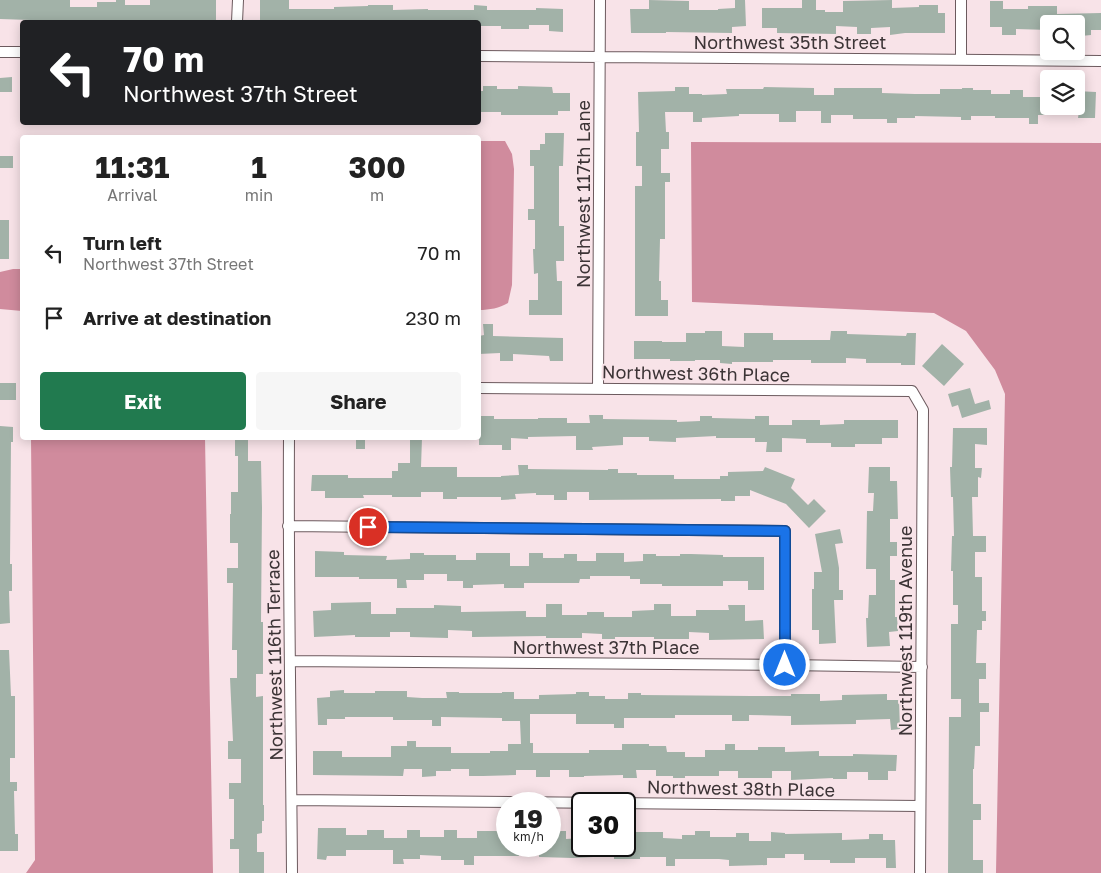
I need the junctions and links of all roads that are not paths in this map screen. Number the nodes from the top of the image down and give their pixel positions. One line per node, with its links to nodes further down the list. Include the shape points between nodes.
1 (238, 0): 4 (street)
2 (600, 0): 8 (street, Northwest 117th Lane)
3 (961, 0): 9 (street)
4 (237, 20)
5 (0, 52): 6 (street)
6 (20, 52)
7 (481, 56): 8 (street, Northwest 35th Street)
8 (600, 57): 9 (street, Northwest 35th Street); 12 (street, Northwest 117th Lane)
9 (961, 60): 10 (street, Northwest 35th Street)
10 (1101, 61)
11 (481, 388): 12 (street, Northwest 36th Place)
12 (598, 388): 13 (street, Northwest 36th Place)
13 (912, 391): 18 (street, Northwest 119th Avenue, via 923,410)
14 (289, 440): 15 (street, Northwest 116th Terrace)
15 (288, 526): 16 (street, Northwest 116th Terrace); 17 (street, via 785,531)
16 (291, 661): 17 (street, Northwest 37th Place); 19 (street, Northwest 116th Terrace)
17 (785, 665): 18 (street, Northwest 37th Place)
18 (922, 667): 20 (street, Northwest 119th Avenue)
19 (292, 800): 20 (street, Northwest 38th Place); 21 (street, Northwest 116th Terrace)
20 (920, 806): 22 (street, Northwest 119th Avenue)
21 (292, 873)
22 (920, 873)

